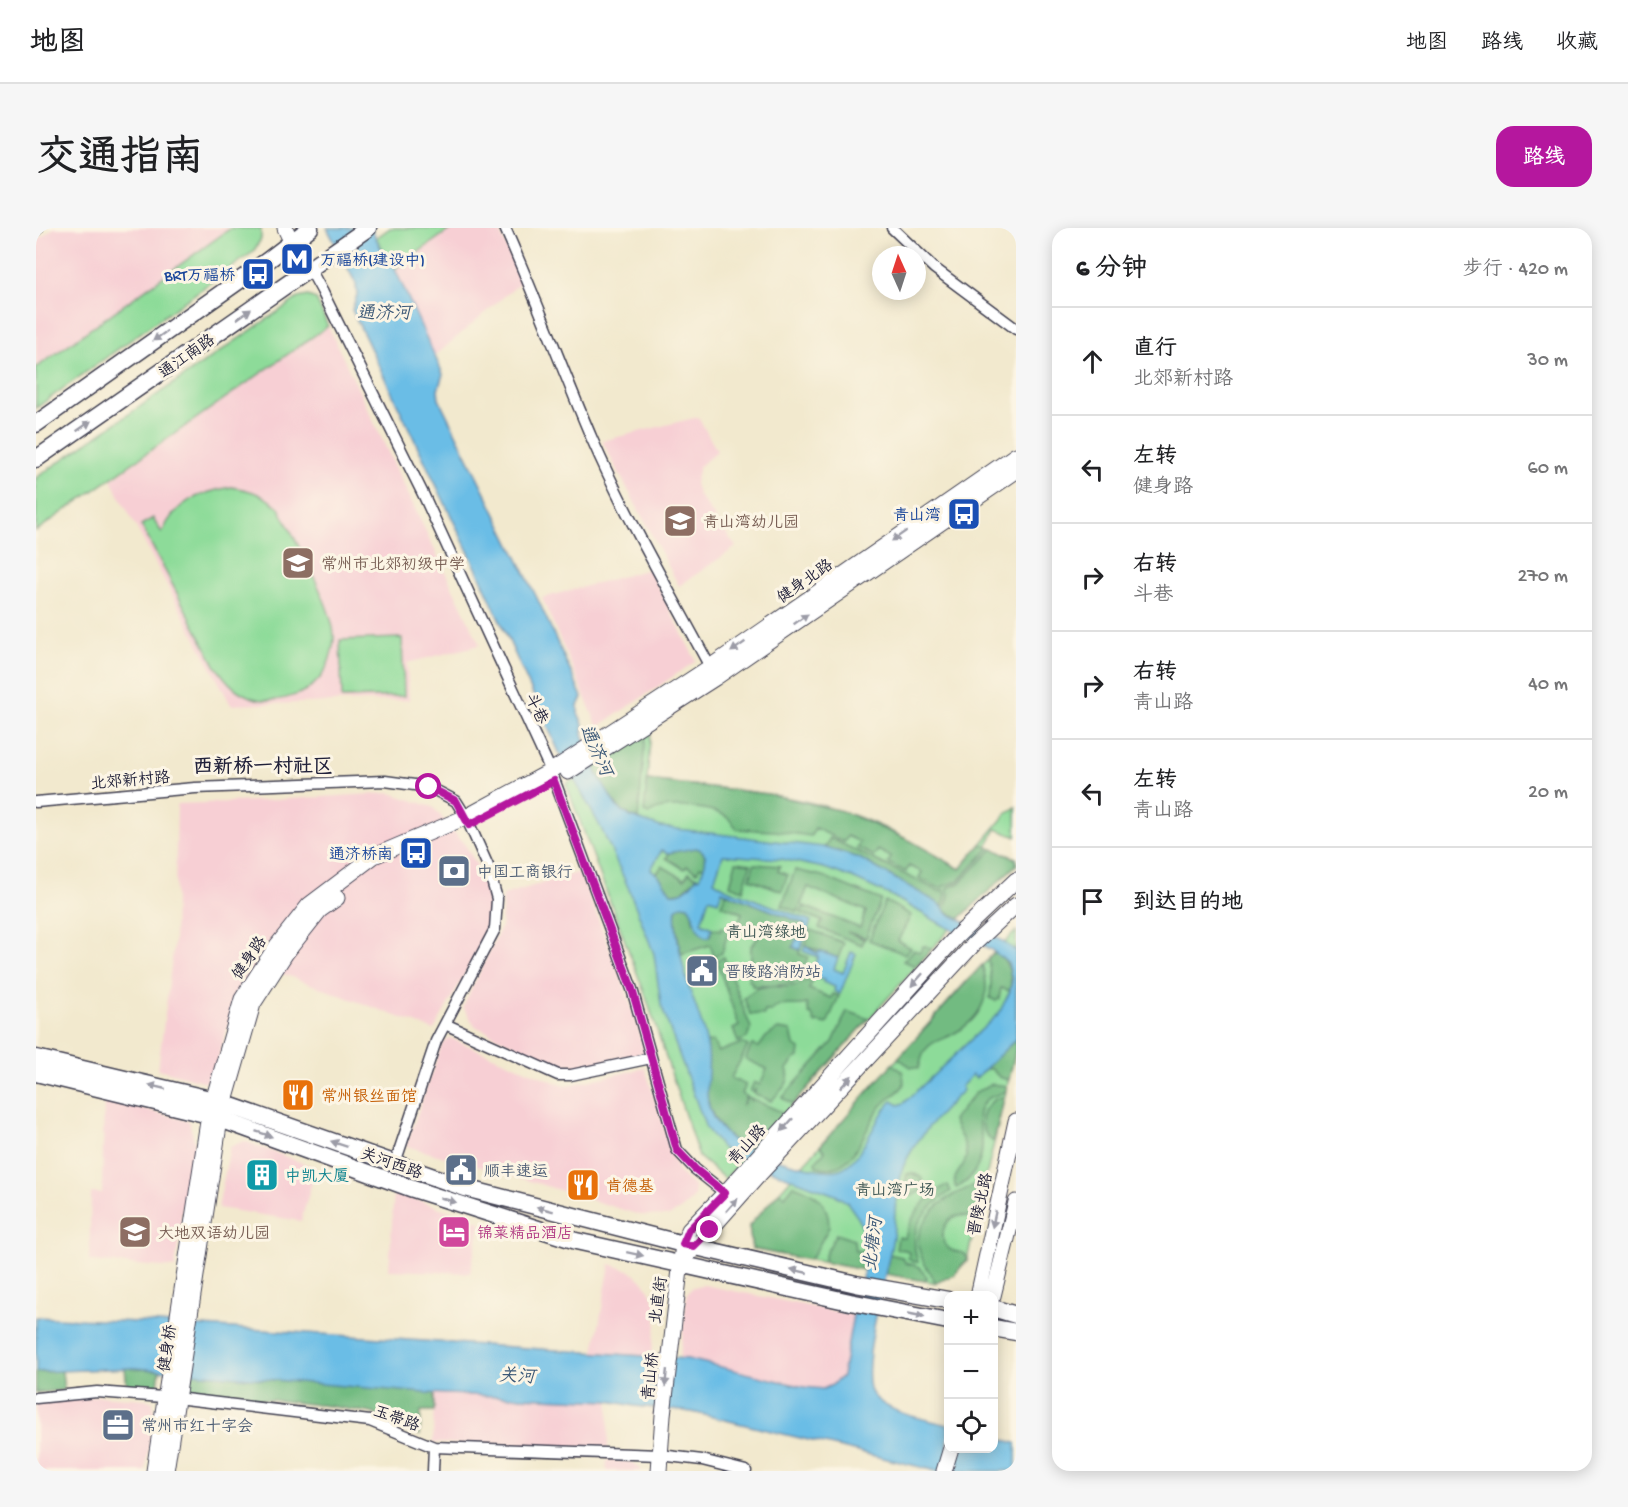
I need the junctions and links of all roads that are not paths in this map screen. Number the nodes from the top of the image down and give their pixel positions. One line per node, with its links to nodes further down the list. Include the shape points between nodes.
1 (310, 228): 5 (main road, 通江南路)
2 (368, 228): 6 (main road, 通江南路)
3 (505, 228): 12 (street, via 593,440)
4 (892, 228): 7 (street, via 934,268)
5 (288, 235): 6 (street, 斗巷); 8 (main road, 通江南路, one-way to 8)
6 (310, 269): 10 (main road, 通江南路, one-way to 6); 14 (street, 斗巷, via 424,496)
7 (1016, 329)
8 (36, 424)
9 (1016, 455): 12 (main road, 健身北路, one-way to 12)
10 (36, 459)
11 (1016, 471): 13 (main road, 健身北路, one-way to 11, via 715,678)
12 (710, 667): 13 (main road, 健身北路)
13 (611, 739): 14 (main road, 健身路)
14 (553, 776): 16 (main road, 健身路); 21 (street, 斗巷, via 632,989)
15 (36, 802): 16 (street, 北郊新村路, via 195,788 385,781 429,787 456,801)
16 (467, 821): 19 (street, 北郊新村路, via 488,866 497,899 495,929); 23 (main road, 健身路, via 374,856 309,905 242,999)
17 (1016, 880): 25 (main road, 青山路, one-way to 25, via 957,936)
18 (1016, 905): 25 (main road, 青山路, one-way to 18)
19 (445, 1023): 21 (street, via 558,1075); 26 (street, 北郊新村路)
20 (36, 1058): 23 (main road, 关河西路, one-way to 20)
21 (651, 1058): 28 (street, 斗巷, via 677,1150)
22 (36, 1073): 23 (main road, 关河西路)
23 (217, 1109): 26 (main road, 关河西路, one-way to 23); 32 (main road, 关河西路, one-way to 32, via 413,1189 576,1241); 36 (main road, 健身路)
24 (1016, 1121): 33 (main road, 晋陵北路, one-way to 33)
25 (771, 1152): 27 (main road, 青山路)
26 (395, 1163): 31 (main road, 关河西路, one-way to 26, via 465,1188)
27 (751, 1174): 28 (main road, 青山路); 31 (main road, 青山路, one-way to 27)
28 (725, 1193): 31 (main road, 青山路, via 689,1230)
29 (1016, 1202): 30 (main road)
30 (1012, 1226): 34 (main road)
31 (689, 1245): 32 (main road, 青山路); 35 (main road, 关河西路, one-way to 31, via 856,1284)
32 (681, 1264): 39 (main road, 关河西路, one-way to 39); 42 (main road, 北直街)
33 (979, 1291)
34 (994, 1291)
35 (944, 1299)
36 (184, 1309): 43 (main road, 健身桥)
37 (998, 1310): 38 (main road)
38 (1016, 1315)
39 (944, 1320)
40 (998, 1329): 41 (main road)
41 (1016, 1332)
42 (670, 1341): 47 (main road, 青山桥, one-way to 47)
43 (171, 1394): 44 (street, 玉带路, via 97,1392); 45 (street, 玉带路, via 370,1421); 48 (main road); 49 (main road)
44 (36, 1398)
45 (434, 1447): 47 (street, 玉带路); 50 (street)
46 (950, 1453): 52 (main road)
47 (660, 1463): 51 (street, 玉带路, via 702,1460)
48 (154, 1471)
49 (166, 1471)
50 (433, 1471)
51 (746, 1471)
52 (944, 1471)

